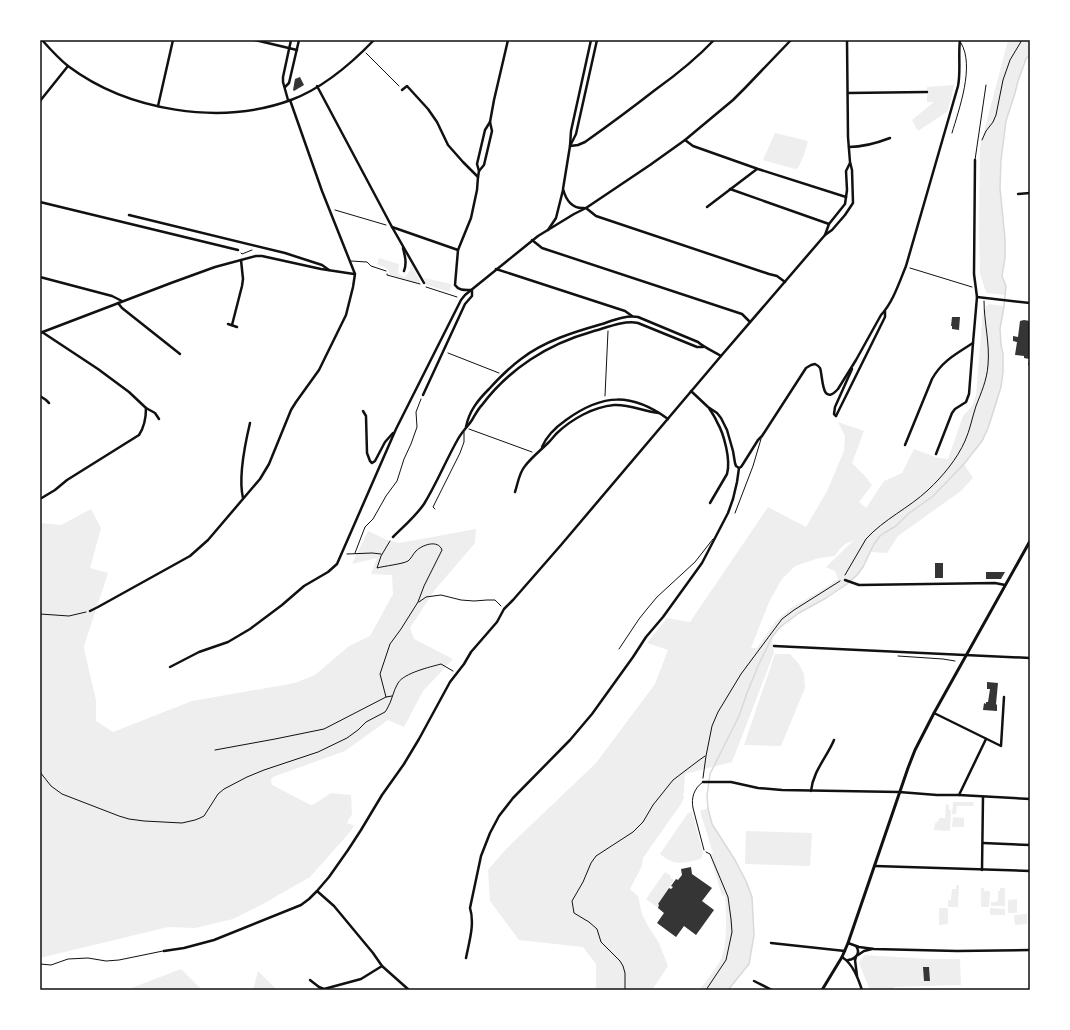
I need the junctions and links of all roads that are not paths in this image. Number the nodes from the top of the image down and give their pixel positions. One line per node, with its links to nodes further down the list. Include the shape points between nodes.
1 (43, 40): 16 (street)
2 (173, 40): 25 (street)
3 (255, 40): 14 (street)
4 (291, 40): 14 (street)
5 (299, 40): 15 (street)
6 (374, 40): 18 (street, via 340,71)
7 (508, 40): 26 (street)
8 (591, 40): 30 (street, via 571,130)
9 (597, 40): 30 (street, via 576,134)
10 (714, 40): 30 (street, via 680,72 632,108 585,142)
11 (791, 40): 29 (street, via 746,88)
12 (848, 40): 22 (street)
13 (960, 40): 27 (lane, via 967,62 966,78); 69 (street, via 958,86 906,266)
14 (289, 48): 15 (street); 19 (street, via 283,77)
15 (297, 50): 19 (street, via 289,83)
16 (68, 66): 24 (street); 25 (street, via 109,90)
17 (986, 85): 32 (lane)
18 (317, 86): 23 (street); 47 (street)
19 (285, 87): 23 (street)
20 (402, 90): 36 (street, via 407,86 428,109 448,145)
21 (927, 92): 22 (street)
22 (848, 93): 31 (street)
23 (289, 100): 25 (street, via 226,112 176,110); 55 (street)
24 (40, 101)
25 (158, 106)
26 (490, 122): 35 (street, via 485,130 477,164); 35 (street, via 492,131 484,166)
27 (952, 133)
28 (890, 138): 31 (street)
29 (685, 140): 34 (street, via 693,146); 44 (street)
30 (570, 146): 37 (street)
31 (849, 147): 33 (street)
32 (975, 160): 65 (street, via 974,274)
33 (850, 162): 41 (street, via 846,171); 49 (street, via 852,203 845,215)
34 (758, 169): 38 (street); 41 (street)
35 (479, 171): 36 (street)
36 (478, 177): 53 (street, via 471,218)
37 (563, 189): 44 (street, via 572,205 580,209); 48 (street, via 556,218)
38 (730, 189): 43 (street); 46 (street)
39 (1030, 193): 40 (street)
40 (1018, 194)
41 (846, 197): 46 (street, via 845,204)
42 (40, 202): 52 (street)
43 (707, 207)
44 (586, 208): 48 (street); 62 (street, via 596,216 776,276)
45 (129, 215): 57 (street, via 285,253 322,264)
46 (829, 224): 49 (street)
47 (392, 227): 51 (street); 53 (street)
48 (548, 231): 50 (street)
49 (825, 235): 62 (street)
50 (532, 240): 56 (street); 71 (street, via 542,248 742,314)
51 (402, 246): 59 (street, via 406,261); 63 (street)
52 (238, 250)
53 (458, 250): 64 (street, via 455,285 460,290)
54 (241, 260): 57 (street, via 262,256); 66 (street); 73 (street, via 243,279)
55 (349, 260): 58 (lane, via 367,262); 60 (street)
56 (496, 269): 64 (street); 70 (street, via 625,311)
57 (330, 271): 60 (street)
58 (386, 271)
59 (404, 271)
60 (355, 274): 101 (street, via 346,315 331,347 319,370 291,410 269,464)
61 (40, 277): 66 (street)
62 (785, 282): 71 (street)
63 (424, 283)
64 (472, 290): 82 (street, via 472,296); 93 (street, via 461,300)
65 (977, 297): 68 (street); 76 (street)
66 (122, 301): 67 (street)
67 (118, 303): 75 (street); 78 (street)
68 (1030, 303)
69 (886, 310): 80 (street); 80 (street, via 885,317 836,416 835,407)
70 (632, 316): 77 (street, via 698,342); 92 (street, via 574,331 521,358 482,397 467,419)
71 (750, 322): 79 (street)
72 (228, 324): 73 (street)
73 (232, 326): 74 (street)
74 (237, 327)
75 (41, 332): 86 (street, via 98,369)
76 (973, 343): 96 (street, via 937,369); 98 (street, via 969,394 966,402 952,413)
77 (703, 347): 79 (street); 92 (street, via 691,345 632,322 579,335 538,354 517,369 486,399)
78 (180, 354)
79 (721, 356): 81 (street)
80 (856, 360): 95 (street, via 838,389 829,394 823,388 818,366 815,364 806,368)
81 (691, 391): 85 (street); 90 (street)
82 (423, 395)
83 (40, 396): 84 (street)
84 (49, 403)
85 (708, 407): 99 (street, via 717,413 727,430); 103 (street, via 718,423 729,469)
86 (146, 408): 89 (street); 102 (street, via 145,422 139,435)
87 (363, 411): 93 (street, via 366,416 367,453 371,462 375,461 385,442)
88 (660, 413): 90 (street); 97 (street, via 624,405 596,409 565,426); 97 (street, via 624,400 601,402 563,422 545,440)
89 (159, 419)
90 (668, 419): 133 (street, via 562,545 504,609 471,652 444,691 404,764 348,850)
91 (250, 423): 101 (street, via 243,461)
92 (465, 428): 94 (street)
93 (396, 429): 116 (street, via 337,564 228,642 199,652)
94 (464, 431): 104 (lane, via 460,453 433,507); 106 (street, via 424,503 414,517)
95 (762, 436): 99 (street); 105 (lane)
96 (906, 445)
97 (542, 447): 100 (street, via 521,472)
98 (936, 454)
99 (738, 468): 107 (street, via 733,499)
100 (515, 492)
101 (243, 498): 111 (street, via 208,540 190,556)
102 (40, 499)
103 (710, 503)
104 (435, 509)
105 (735, 513)
106 (393, 537)
107 (715, 537): 113 (lane, via 695,562 657,597); 143 (street, via 702,563 592,714 499,816 482,856 470,908 472,914)
108 (1030, 541): 110 (street)
109 (845, 580): 110 (street, via 859,585 995,583)
110 (1005, 586): 114 (street)
111 (90, 611)
112 (774, 646): 114 (street)
113 (619, 649)
114 (966, 655): 115 (street); 118 (street)
115 (1030, 658)
116 (170, 667)
117 (1004, 697): 119 (street, via 1001,746)
118 (934, 713): 119 (street); 123 (street, via 915,750)
119 (986, 739): 124 (street)
120 (834, 740): 122 (street, via 816,773)
121 (703, 782): 122 (street, via 731,782 758,788); 129 (lane, via 696,788 692,801)
122 (811, 791): 123 (street)
123 (900, 792): 124 (street); 130 (street)
124 (959, 795): 125 (street)
125 (983, 796): 126 (street); 127 (street)
126 (1030, 799)
127 (983, 843): 128 (street); 131 (street)
128 (1030, 845)
129 (704, 850)
130 (875, 866): 131 (street); 135 (street)
131 (982, 870): 132 (street)
132 (1030, 871)
133 (317, 891): 139 (street, via 300,905 214,940); 146 (street, via 334,906)
134 (771, 943): 140 (street)
135 (848, 943): 136 (street); 140 (street)
136 (856, 946): 137 (street); 141 (street)
137 (874, 949): 138 (street); 141 (street)
138 (1030, 950)
139 (164, 951): 145 (lane, via 120,960 88,958 51,965)
140 (845, 951): 142 (street)
141 (857, 956): 144 (street); 147 (street)
142 (842, 957): 144 (street); 152 (street)
143 (466, 958)
144 (847, 960): 147 (street)
145 (40, 964)
146 (382, 966): 148 (street, via 361,979 324,989); 150 (street)
147 (857, 976): 153 (street)
148 (310, 980)
149 (754, 981): 151 (street)
150 (409, 990)
151 (772, 990)
152 (822, 990)
153 (862, 990)

